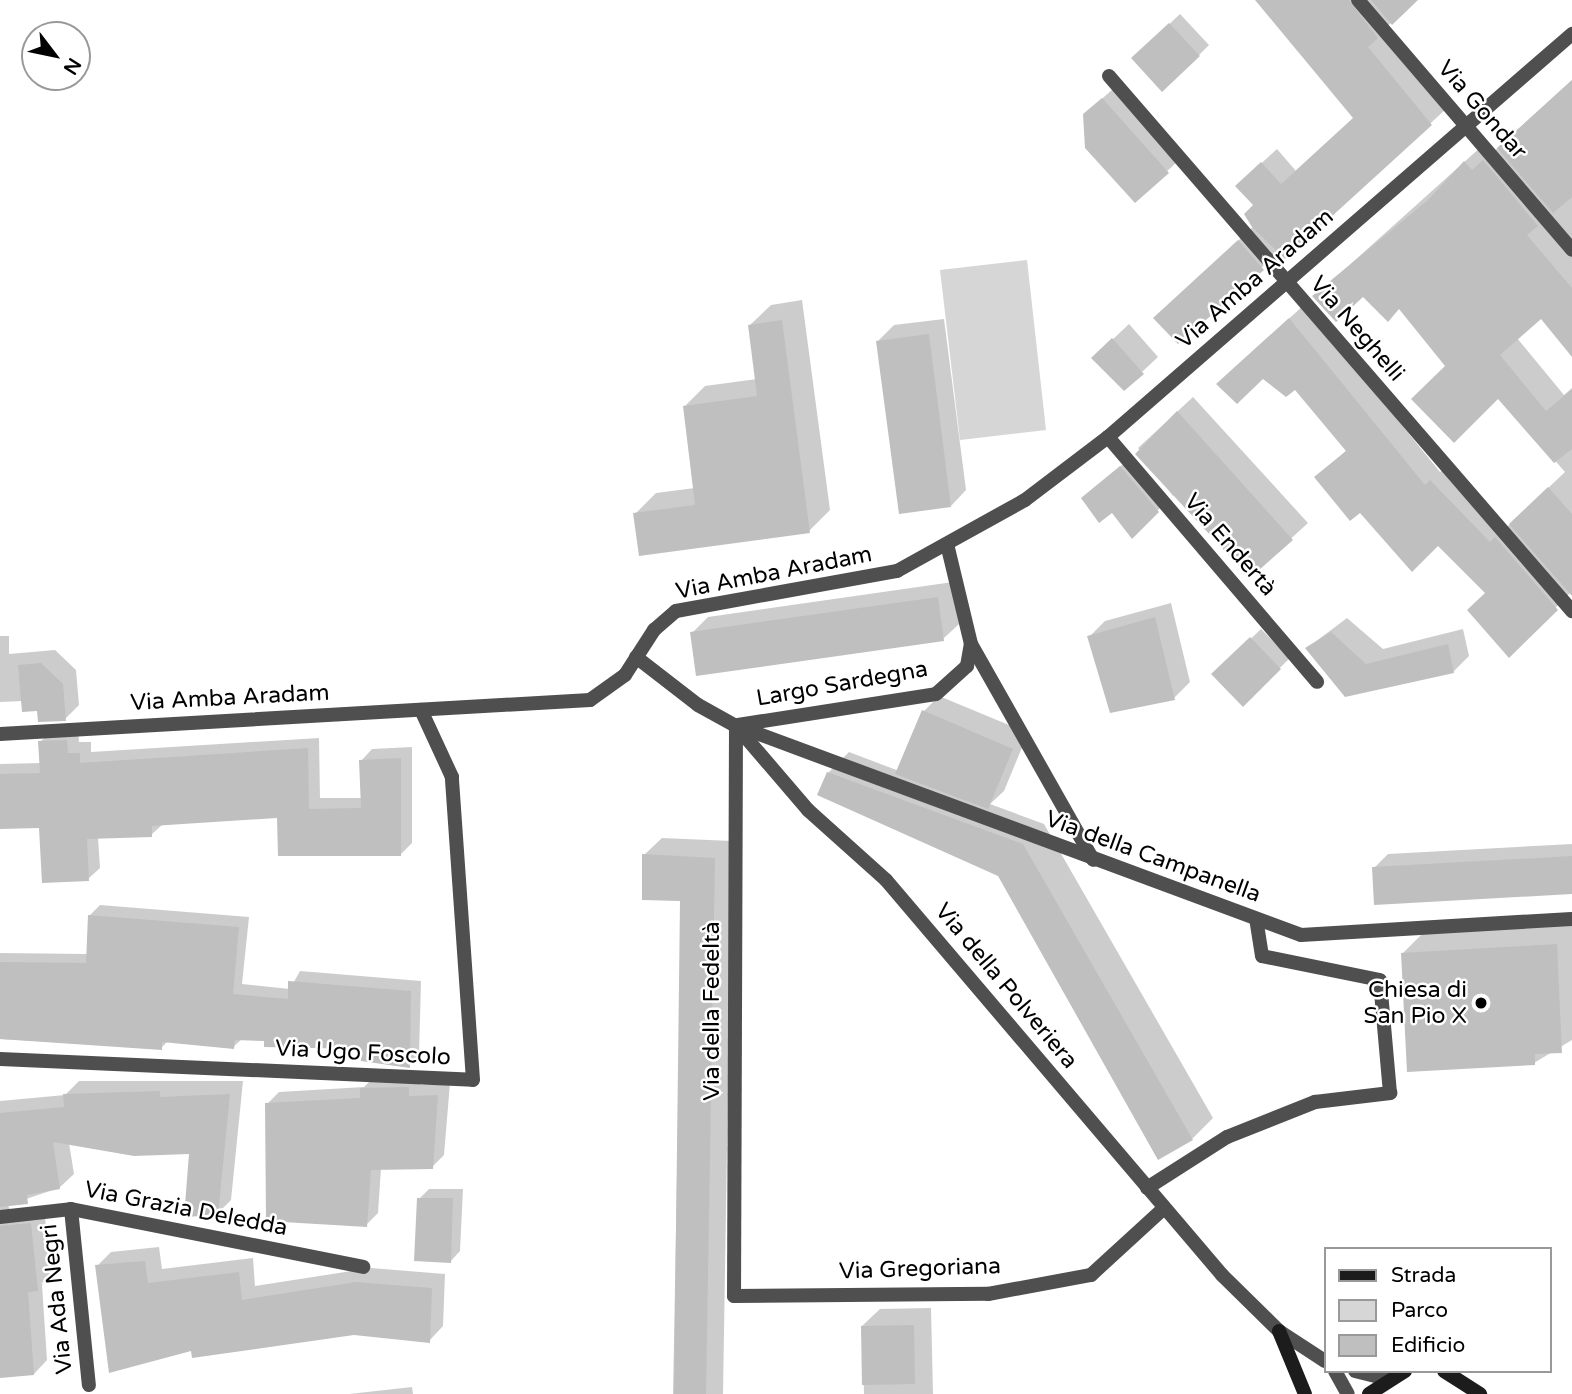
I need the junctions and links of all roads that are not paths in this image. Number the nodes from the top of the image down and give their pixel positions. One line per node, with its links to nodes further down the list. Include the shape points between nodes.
1 (1358, 0): 4 (street, Via Gondar)
2 (1572, 34): 4 (street, Via Amba Aradam)
3 (1109, 76): 6 (street, Via Neghelli)
4 (1465, 125): 5 (street, Via Gondar); 6 (street, Via Amba Aradam)
5 (1572, 250)
6 (1286, 282): 7 (street, Via Amba Aradam); 9 (street, Via Neghelli)
7 (1108, 437): 8 (street, Via Amba Aradam); 12 (street, Via Endertà)
8 (948, 548): 10 (street); 11 (street, Via Amba Aradam, via 897,571 819,590 676,611)
9 (1572, 611)
10 (971, 644): 14 (street, Largo Sardegna, via 967,666 936,694); 16 (street)
11 (636, 657): 13 (street, Via Amba Aradam, via 625,675 590,700); 14 (street, Via della Polveriera)
12 (1317, 682)
13 (421, 710): 15 (street, Via Amba Aradam); 19 (street, Via Ugo Foscolo, via 452,777 473,1080)
14 (736, 726): 16 (street, Via della Campanella); 20 (street, Via della Polveriera, via 808,810 886,880); 25 (street, Via della Fedeltà)
15 (0, 734)
16 (1093, 860): 17 (street, Via della Campanella)
17 (1256, 919): 18 (street, Via della Campanella, via 1301,935); 20 (street, via 1262,956 1380,980 1390,1093 1315,1102 1227,1137)
18 (1572, 919)
19 (0, 1059)
20 (1147, 1188): 21 (street, Via della Polveriera)
21 (1164, 1208): 25 (street, Via Gregoriana, via 1091,1275 988,1294); 26 (street, Via della Polveriera)
22 (71, 1209): 23 (street, Via Grazia Deledda); 24 (street, Via Grazia Deledda); 33 (street, Via Ada Negri)
23 (0, 1217)
24 (363, 1267)
25 (734, 1296)
26 (1279, 1331): 27 (street, Via della Polveriera); 34 (street)
27 (1324, 1360)
28 (1336, 1373): 35 (street)
29 (1363, 1373): 32 (street)
30 (1400, 1373): 32 (street)
31 (1447, 1373): 37 (street)
32 (1386, 1379): 36 (street)
33 (89, 1385)
34 (1305, 1394)
35 (1348, 1394)
36 (1369, 1394)
37 (1480, 1394)

